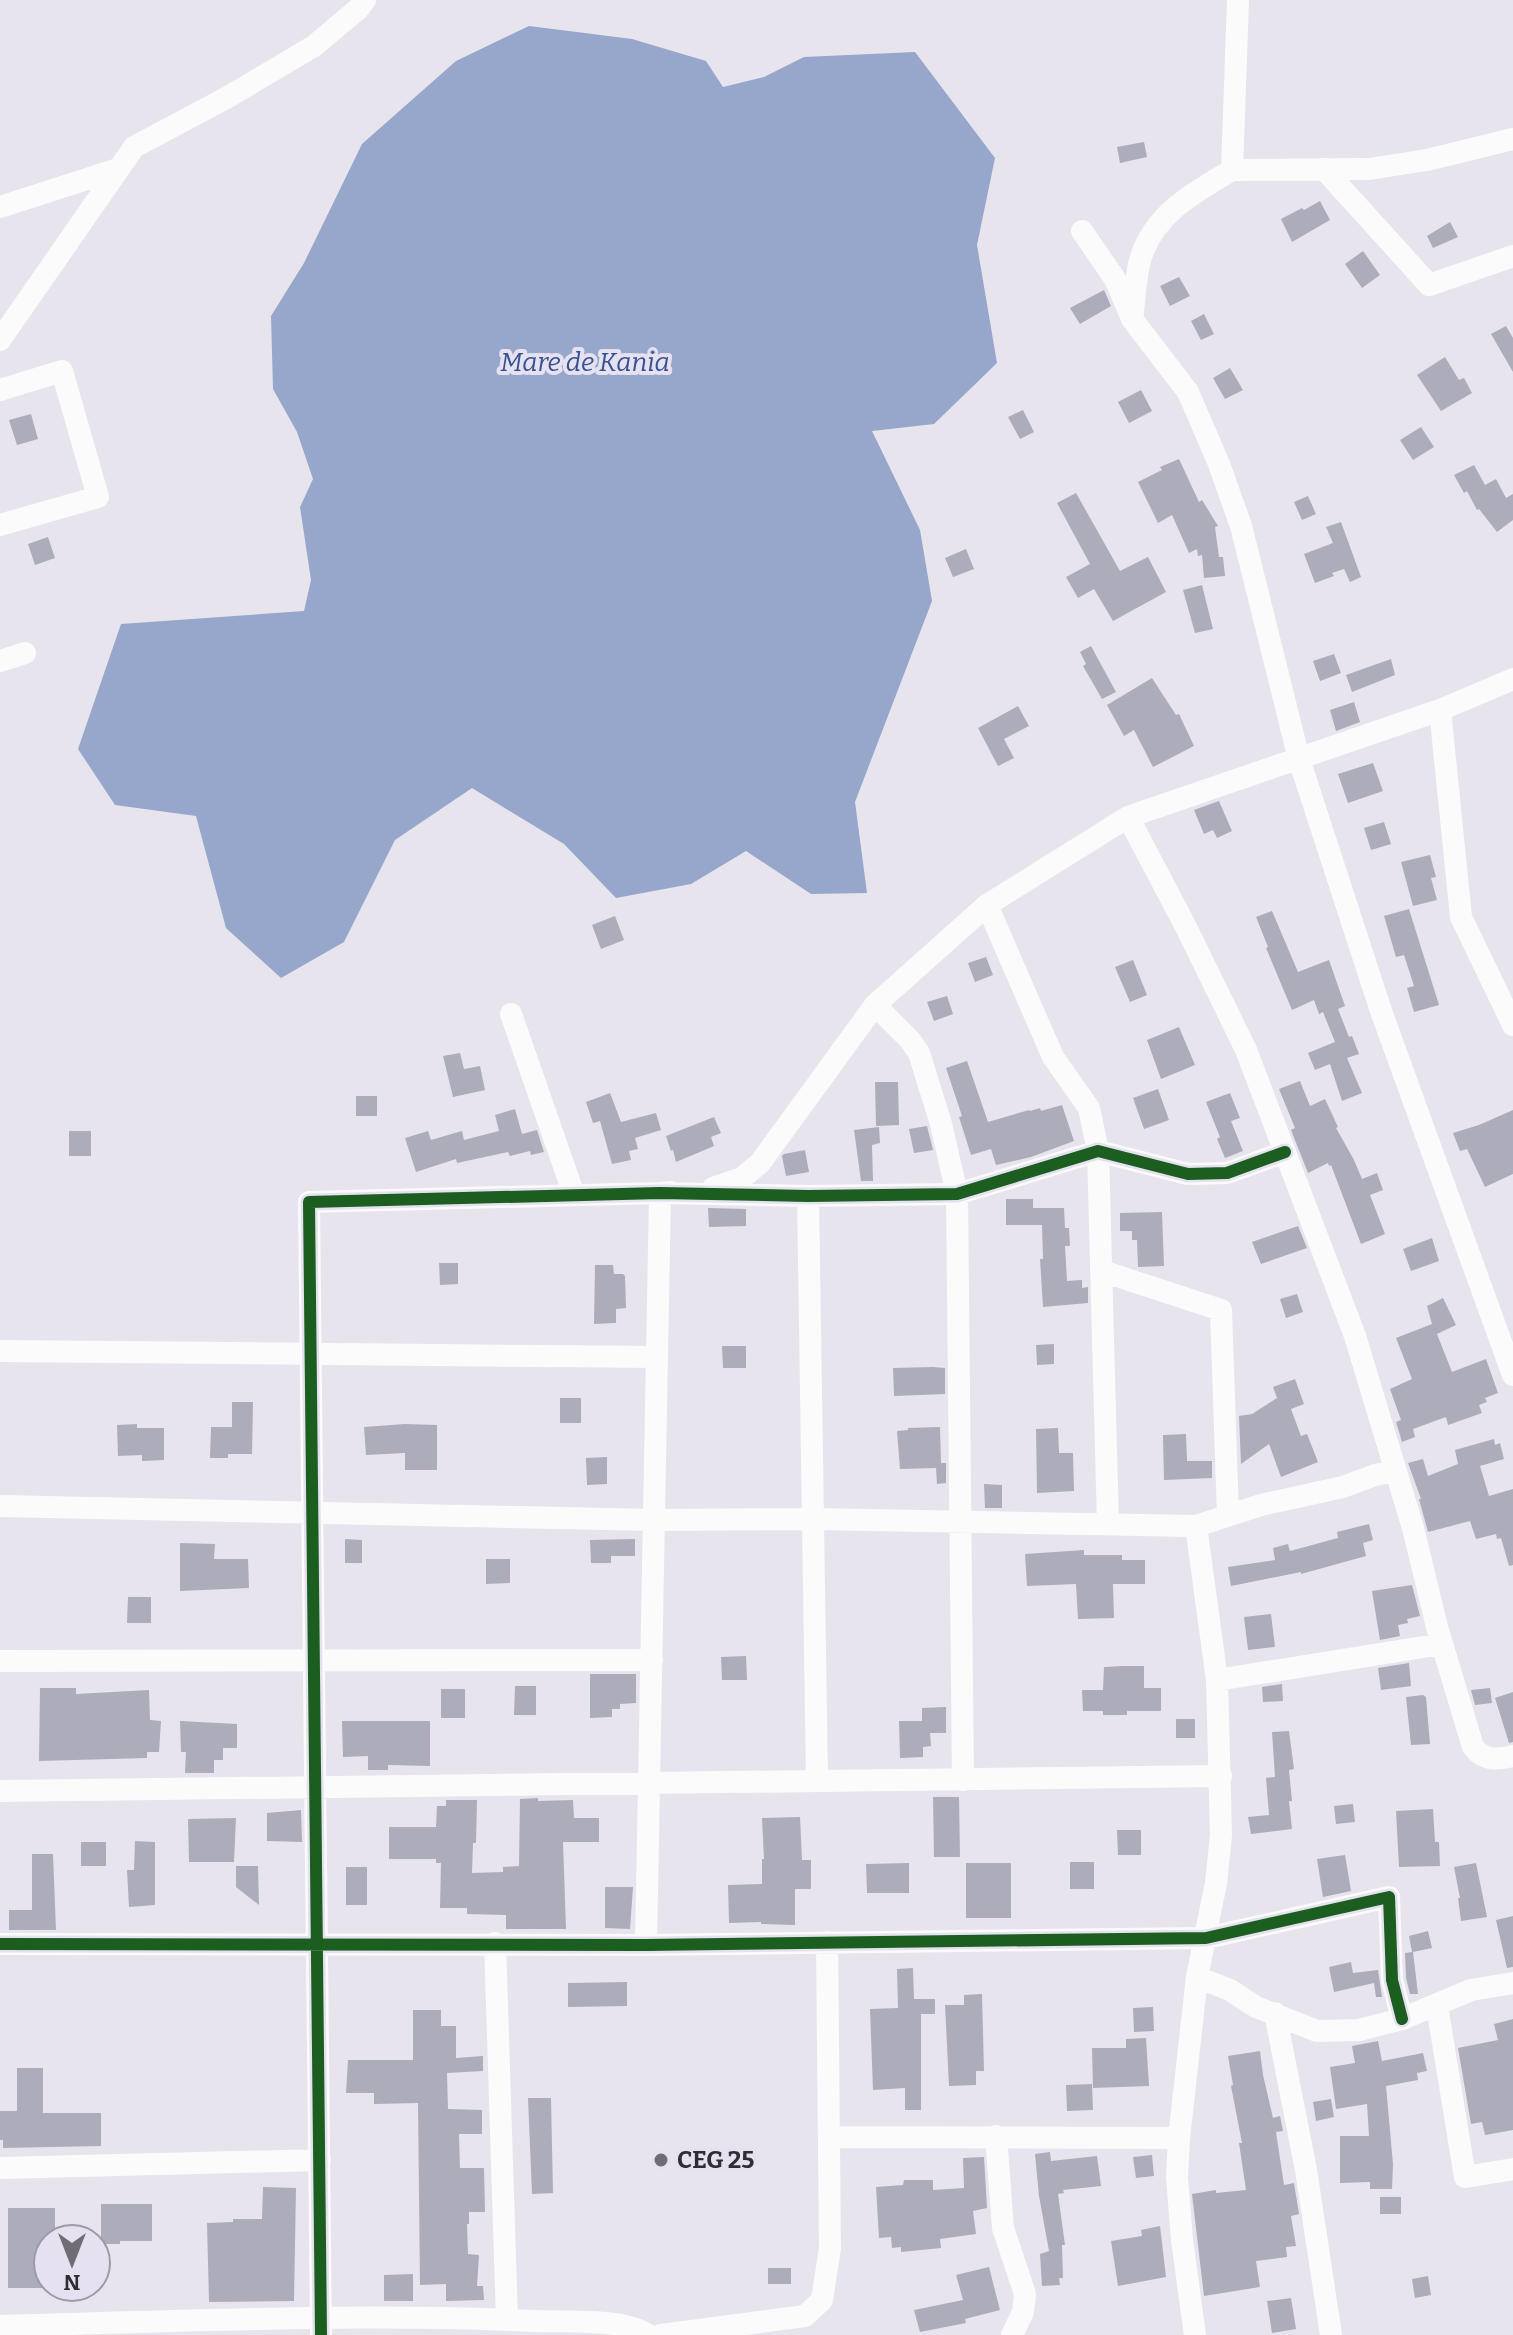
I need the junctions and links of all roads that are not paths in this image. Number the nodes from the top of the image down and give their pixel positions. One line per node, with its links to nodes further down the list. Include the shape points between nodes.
1 (365, 0): 4 (street, via 314,46 134,147)
2 (1238, 0): 6 (street)
3 (1513, 139): 5 (street, via 1427,160)
4 (118, 169): 7 (street); 11 (street)
5 (1324, 169): 6 (street); 9 (street, via 1429,285)
6 (1232, 170): 10 (street, via 1183,199 1158,224 1141,258)
7 (0, 207)
8 (1082, 231): 10 (street, via 1115,279)
9 (1513, 256)
10 (1132, 319): 18 (street, via 1188,392 1219,464 1241,526)
11 (0, 340)
12 (0, 390): 13 (street, via 62,371 98,497)
13 (0, 525)
14 (25, 653): 15 (street)
15 (0, 661)
16 (1513, 679): 17 (street)
17 (1440, 710): 18 (street); 23 (street, via 1461,917)
18 (1299, 759): 19 (street); 34 (street, via 1381,1011)
19 (1128, 817): 20 (street); 25 (street, via 1246,1050)
20 (987, 905): 21 (street); 24 (street, via 1053,1057 1089,1108)
21 (875, 1005): 26 (street, via 751,1172 714,1188); 27 (street, via 919,1053)
22 (511, 1014): 28 (street)
23 (1513, 1025)
24 (1098, 1151): 25 (street, via 1188,1174 1227,1173); 27 (street); 30 (street)
25 (1285, 1152): 35 (street, via 1355,1336)
26 (660, 1193): 28 (street); 29 (street); 33 (street)
27 (957, 1194): 29 (street); 41 (street)
28 (574, 1195): 32 (street, via 309,1202)
29 (808, 1196): 39 (street)
30 (1102, 1271): 38 (street, via 1221,1310); 42 (street)
31 (0, 1351): 32 (street)
32 (312, 1354): 33 (street); 37 (street)
33 (657, 1357): 40 (street)
34 (1513, 1375)
35 (1395, 1471): 38 (street); 44 (street)
36 (0, 1506): 37 (street)
37 (314, 1511): 40 (street); 45 (street)
38 (1228, 1516): 43 (street)
39 (813, 1519): 40 (street); 41 (street); 52 (street)
40 (654, 1520): 46 (street)
41 (960, 1522): 42 (street); 51 (street)
42 (1108, 1525): 43 (street)
43 (1196, 1526): 48 (street)
44 (1442, 1644): 48 (street); 49 (street, via 1473,1747 1483,1757)
45 (315, 1660): 46 (street); 47 (street); 54 (street)
46 (652, 1660): 53 (street)
47 (0, 1661)
48 (1217, 1680): 50 (street)
49 (1513, 1756)
50 (1221, 1776): 51 (street); 56 (street, via 1221,1835)
51 (963, 1780): 52 (street)
52 (817, 1781): 53 (street)
53 (649, 1783): 54 (street); 60 (street)
54 (316, 1787): 55 (street); 61 (street)
55 (0, 1791)
56 (1206, 1938): 57 (street); 62 (street); 66 (street, via 1389,1897 1392,1980)
57 (827, 1942): 60 (street); 68 (street)
58 (495, 1943): 60 (street); 61 (street); 73 (street)
59 (0, 1944): 61 (street)
60 (646, 1945)
61 (318, 1946): 70 (street)
62 (1197, 1977): 65 (street); 69 (street)
63 (1513, 1983): 64 (street, via 1471,1990)
64 (1437, 2006): 66 (street); 72 (street, via 1465,2177)
65 (1275, 2013): 66 (street, via 1317,2031 1359,2030); 80 (street)
66 (1402, 2019)
67 (996, 2136): 68 (street); 69 (street); 78 (street, via 1003,2228 1025,2294)
68 (829, 2137): 77 (street, via 830,2248 822,2300 805,2316)
69 (1179, 2138): 79 (street, via 1182,2240)
70 (320, 2160): 71 (street); 75 (street)
71 (0, 2168)
72 (1513, 2169)
73 (507, 2320): 75 (street); 76 (street, via 629,2325)
74 (0, 2326): 75 (street)
75 (321, 2326)
76 (648, 2335)
77 (661, 2335)
78 (1012, 2335)
79 (1195, 2335)
80 (1331, 2335)

